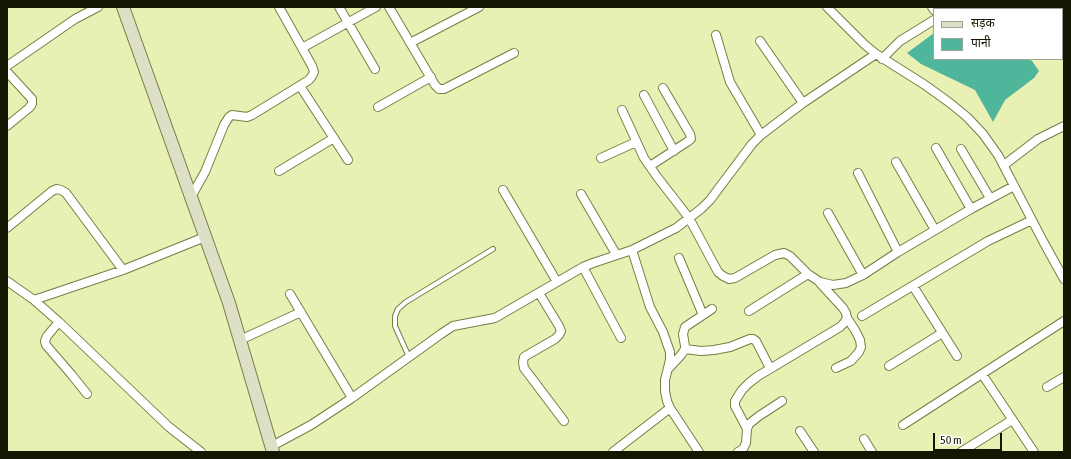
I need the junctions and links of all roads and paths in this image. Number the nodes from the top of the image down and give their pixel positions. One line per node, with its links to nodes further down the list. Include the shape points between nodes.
1 (98, 7): 17 (street, via 75,19)
2 (123, 7): 45 (street)
3 (279, 7): 14 (street)
4 (339, 7): 10 (street)
5 (376, 7): 10 (street)
6 (389, 7): 13 (street)
7 (479, 7): 13 (street)
8 (827, 7): 16 (street)
9 (933, 21): 16 (street)
10 (348, 23): 14 (street); 18 (street)
11 (716, 35): 29 (street, via 734,91)
12 (760, 41): 24 (street)
13 (410, 43): 20 (street)
14 (302, 48): 21 (street, via 314,72 309,80)
15 (514, 53): 20 (street, via 444,89 435,85)
16 (879, 56): 24 (street); 38 (street, via 926,85 967,117)
17 (7, 66)
18 (375, 69)
19 (7, 72): 27 (street, via 32,99 32,104)
20 (431, 77): 25 (street)
21 (300, 86): 30 (street); 45 (street, via 247,117 229,117 206,172)
22 (663, 88): 34 (street, via 691,139)
23 (644, 95): 34 (street)
24 (803, 103): 29 (street)
25 (378, 107)
26 (622, 110): 31 (street)
27 (7, 126)
28 (1064, 126): 38 (street, via 1038,139)
29 (761, 135): 49 (street, via 710,200)
30 (334, 138): 36 (street); 40 (street)
31 (636, 142): 35 (street); 39 (street)
32 (936, 148): 47 (street)
33 (961, 149): 46 (street)
34 (674, 151): 39 (street)
35 (601, 158)
36 (348, 160)
37 (896, 162): 52 (street)
38 (1004, 165): 42 (street)
39 (650, 166): 49 (street)
40 (279, 171)
41 (858, 173): 56 (street)
42 (1014, 186): 46 (street); 50 (street)
43 (503, 190): 65 (street)
44 (581, 194): 57 (street)
45 (191, 197): 53 (street)
46 (990, 198): 47 (street)
47 (971, 209): 52 (street)
48 (828, 213): 62 (street)
49 (690, 218): 55 (street); 61 (street, via 718,272 729,279 779,253 790,256)
50 (1032, 220): 63 (street); 67 (street, via 988,241)
51 (7, 228): 60 (street, via 52,191 61,190 66,193)
52 (935, 230): 56 (street)
53 (205, 238): 60 (street); 81 (street)
54 (493, 249): 84 (lane, via 398,309 395,326)
55 (632, 250): 57 (street); 86 (street, via 650,307 667,342 670,352)
56 (898, 252): 62 (street)
57 (616, 254): 59 (street)
58 (679, 258): 74 (street)
59 (583, 268): 65 (street); 80 (street)
60 (123, 270): 70 (street)
61 (808, 274): 66 (street); 72 (street)
62 (863, 275): 66 (street, via 833,285)
63 (1064, 278)
64 (7, 281): 70 (street)
65 (557, 282): 68 (street)
66 (820, 282): 76 (street, via 843,308)
67 (913, 286): 75 (street); 79 (street)
68 (539, 293): 84 (street, via 495,318 454,326); 97 (street, via 561,331 555,339 524,357 524,368)
69 (290, 294): 73 (street)
70 (34, 300): 77 (street)
71 (712, 309): 74 (street)
72 (749, 311)
73 (301, 312): 81 (street); 93 (street)
74 (703, 315): 82 (street, via 685,327 682,334)
75 (862, 316)
76 (846, 318): 87 (street, via 840,328); 88 (street, via 855,330 861,347 855,357)
77 (59, 322): 92 (street, via 47,336 46,345); 105 (street, via 169,427)
78 (1064, 322): 89 (street)
79 (942, 333): 83 (street); 85 (street)
80 (621, 338)
81 (240, 340): 102 (street)
82 (685, 349): 86 (street); 87 (street, via 719,349 753,339)
83 (957, 356)
84 (409, 357): 93 (street)
85 (889, 366)
86 (668, 368): 95 (street, via 665,391)
87 (770, 368): 99 (street, via 749,383 735,401)
88 (836, 368)
89 (982, 374): 96 (street); 98 (street)
90 (1064, 376): 91 (street)
91 (1047, 387)
92 (87, 394)
93 (352, 398): 102 (street)
94 (782, 401): 99 (street, via 749,424)
95 (670, 408): 103 (street); 106 (street)
96 (1012, 420): 104 (street); 110 (street)
97 (564, 421)
98 (903, 424)
99 (747, 429): 107 (street, via 746,443)
100 (800, 431): 108 (street)
101 (864, 439): 109 (street)
102 (272, 449)
103 (697, 451)
104 (964, 451)
105 (201, 452)
106 (613, 452)
107 (738, 452)
108 (814, 452)
109 (872, 452)
110 (1034, 452)

